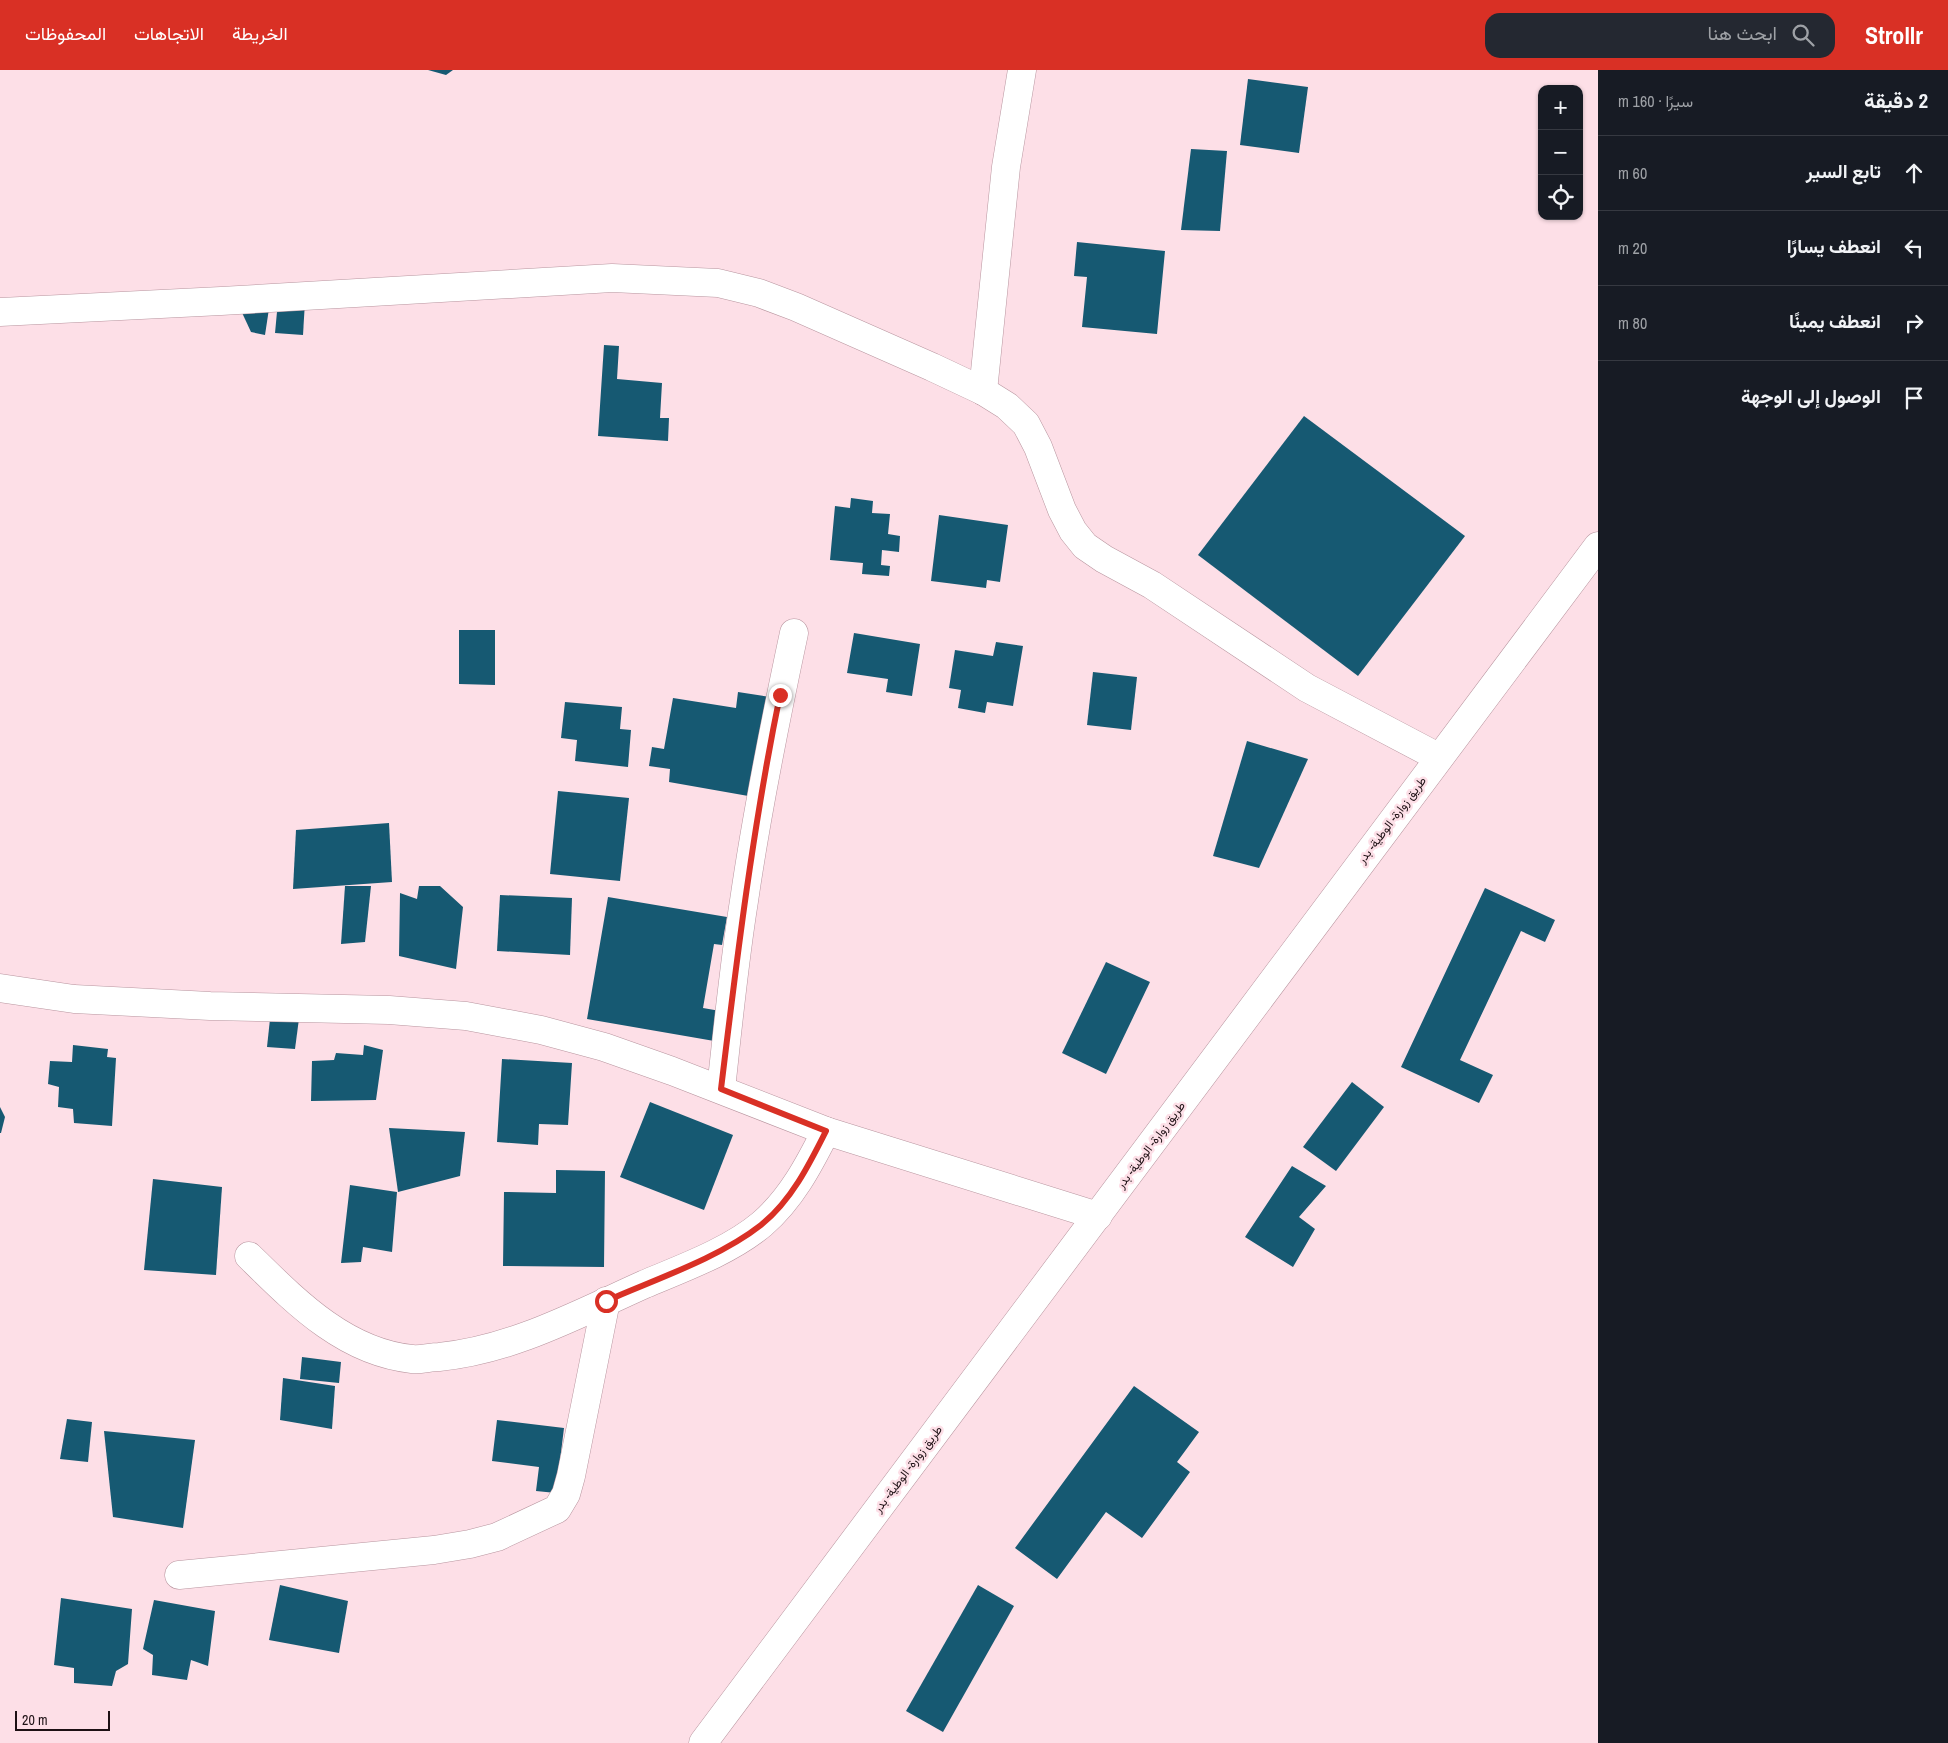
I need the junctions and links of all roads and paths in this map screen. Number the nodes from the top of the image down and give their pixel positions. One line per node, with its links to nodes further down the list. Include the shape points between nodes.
1 (1022, 70): 3 (main road, via 1006,167)
2 (0, 312): 3 (main road, via 612,278 718,283 796,307)
3 (983, 390): 6 (main road, via 1026,424 1062,510 1086,546 1152,585 1307,688)
4 (1598, 546): 6 (main road, طريق زوارة- الوطية- بدر)
5 (794, 633): 8 (main road, via 754,834)
6 (1438, 757): 10 (main road, طريق زوارة- الوطية- بدر)
7 (0, 988): 8 (main road, via 74,999 389,1010 466,1016 541,1030 604,1047)
8 (721, 1089): 9 (main road)
9 (826, 1131): 10 (main road); 12 (main road, via 804,1175 762,1224 728,1247)
10 (1098, 1216): 14 (main road, طريق زوارة- الوطية- بدر)
11 (249, 1256): 12 (main road, via 294,1301 334,1331 374,1350 413,1359 465,1354 507,1344)
12 (606, 1301): 13 (main road, via 571,1476 557,1509 497,1537 470,1544)
13 (179, 1576)
14 (703, 1743)

